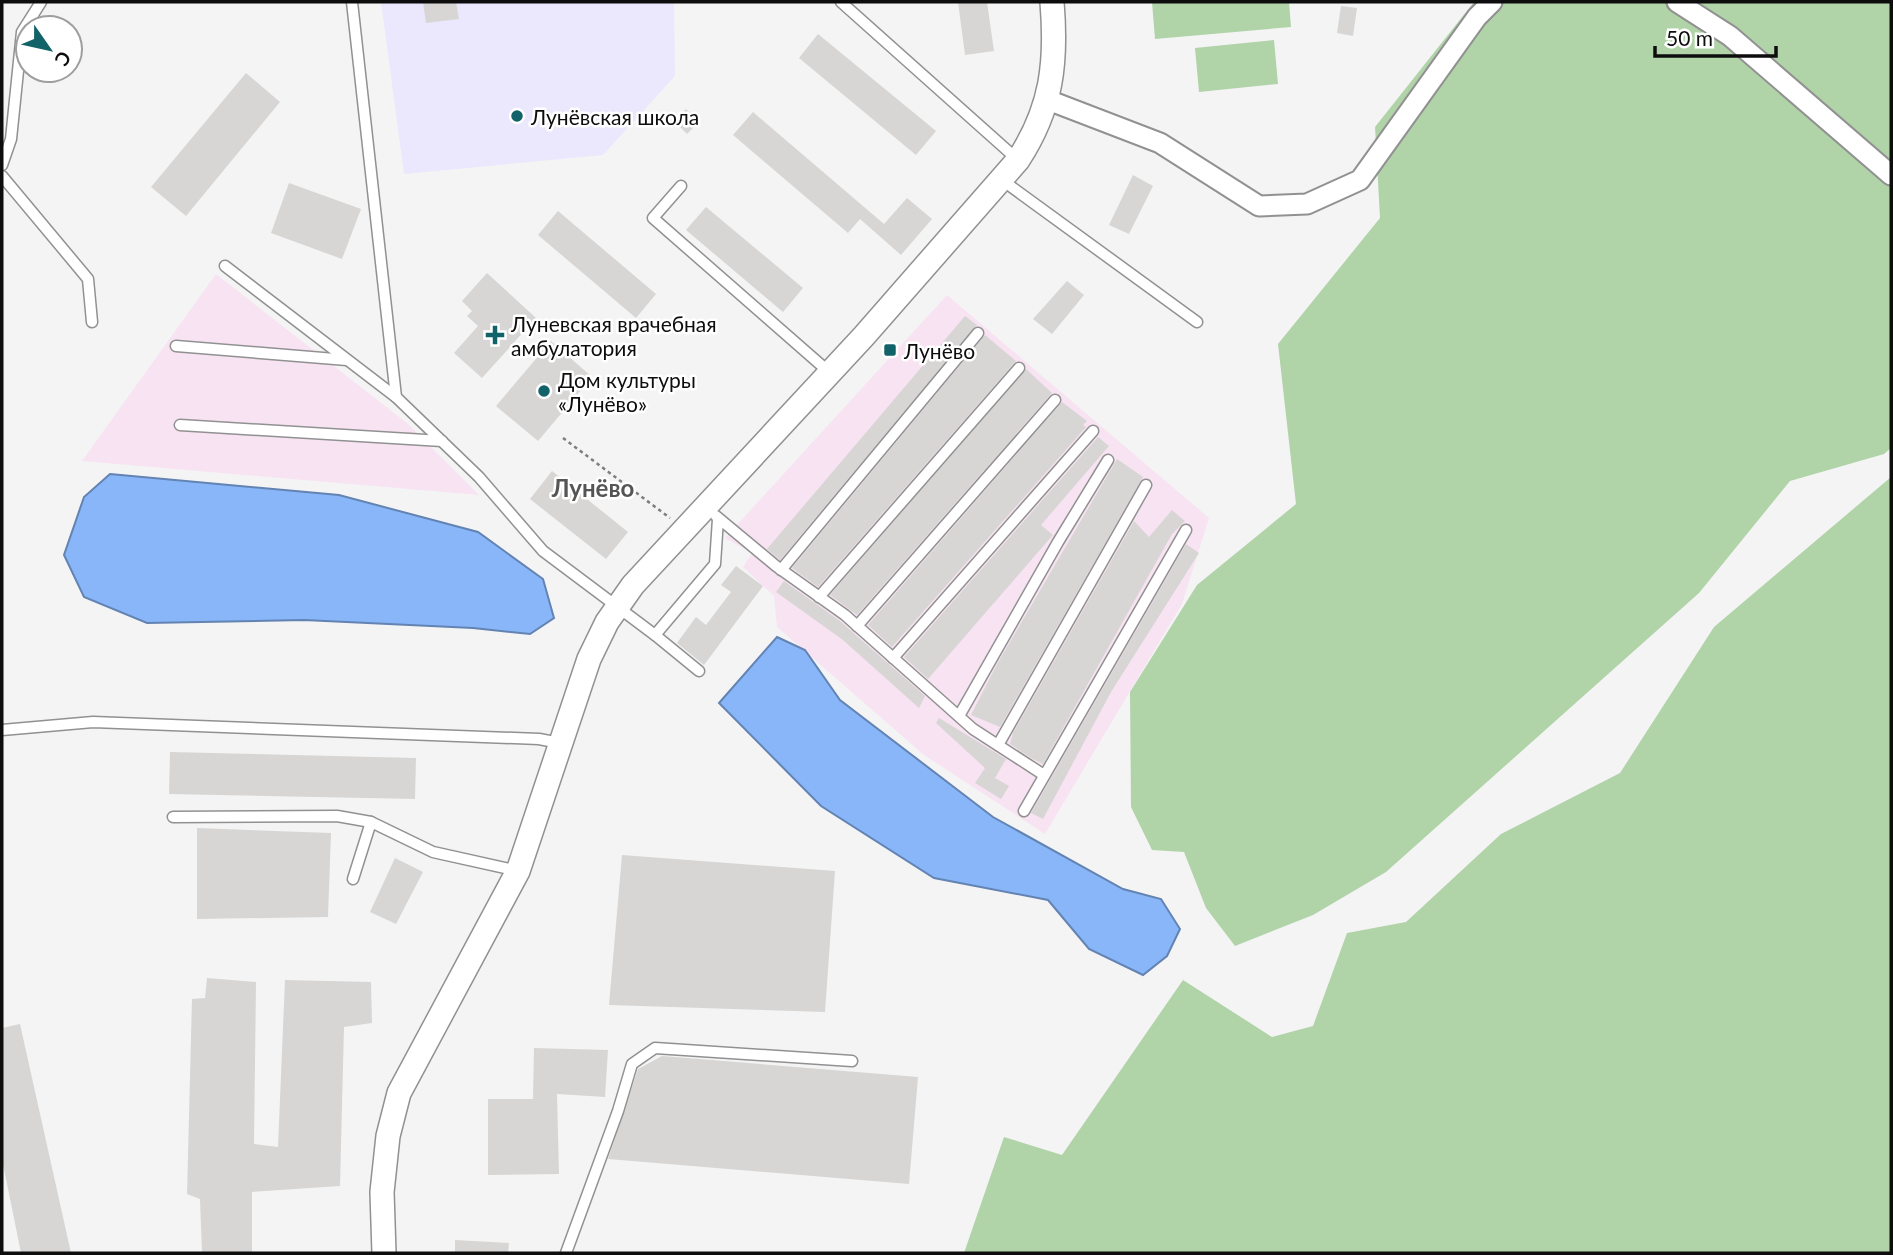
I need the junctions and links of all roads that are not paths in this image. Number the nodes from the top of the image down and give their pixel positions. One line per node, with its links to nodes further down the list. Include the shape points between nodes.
1 (41, 2): 9 (lane, via 22,32 11,139)
2 (352, 2): 22 (lane)
3 (841, 2): 8 (lane)
4 (1052, 2): 7 (street)
5 (1492, 2): 7 (street, via 1360,180 1307,204 1259,206 1160,143)
6 (1677, 2): 11 (street, via 1730,36)
7 (1048, 100): 8 (street, via 1037,131)
8 (1018, 160): 12 (street)
9 (2, 165)
10 (2, 176): 15 (lane, via 88,279)
11 (1891, 176)
12 (1001, 180): 16 (lane); 21 (street)
13 (681, 186): 21 (lane, via 653,218)
14 (225, 266): 19 (lane)
15 (92, 322)
16 (1197, 322)
17 (978, 333): 31 (lane)
18 (176, 346): 19 (lane)
19 (347, 360): 22 (lane)
20 (1018, 368): 32 (lane)
21 (830, 372): 29 (street)
22 (396, 397): 26 (lane)
23 (1055, 400): 34 (lane)
24 (180, 425): 26 (lane)
25 (1093, 431): 36 (lane)
26 (442, 441): 33 (lane, via 543,551)
27 (1108, 460): 38 (lane)
28 (1146, 485): 41 (lane)
29 (711, 513): 31 (lane); 33 (street, via 684,529); 35 (lane, via 715,564)
30 (1186, 530): 42 (lane)
31 (781, 570): 32 (lane)
32 (819, 597): 34 (lane)
33 (618, 606): 35 (lane); 40 (street, via 589,659)
34 (857, 626): 36 (lane)
35 (655, 635): 37 (lane)
36 (894, 658): 38 (lane)
37 (699, 670)
38 (960, 716): 41 (lane)
39 (2, 730): 40 (lane, via 93,722 539,738)
40 (562, 743): 46 (street)
41 (998, 745): 42 (lane)
42 (1044, 775): 43 (lane)
43 (1024, 811)
44 (173, 817): 45 (lane, via 338,816)
45 (371, 822): 46 (lane, via 433,852); 47 (lane)
46 (518, 871): 49 (street, via 399,1093 388,1136 382,1192)
47 (353, 879)
48 (852, 1061): 50 (lane, via 655,1048 632,1064)
49 (384, 1253)
50 (566, 1253)

